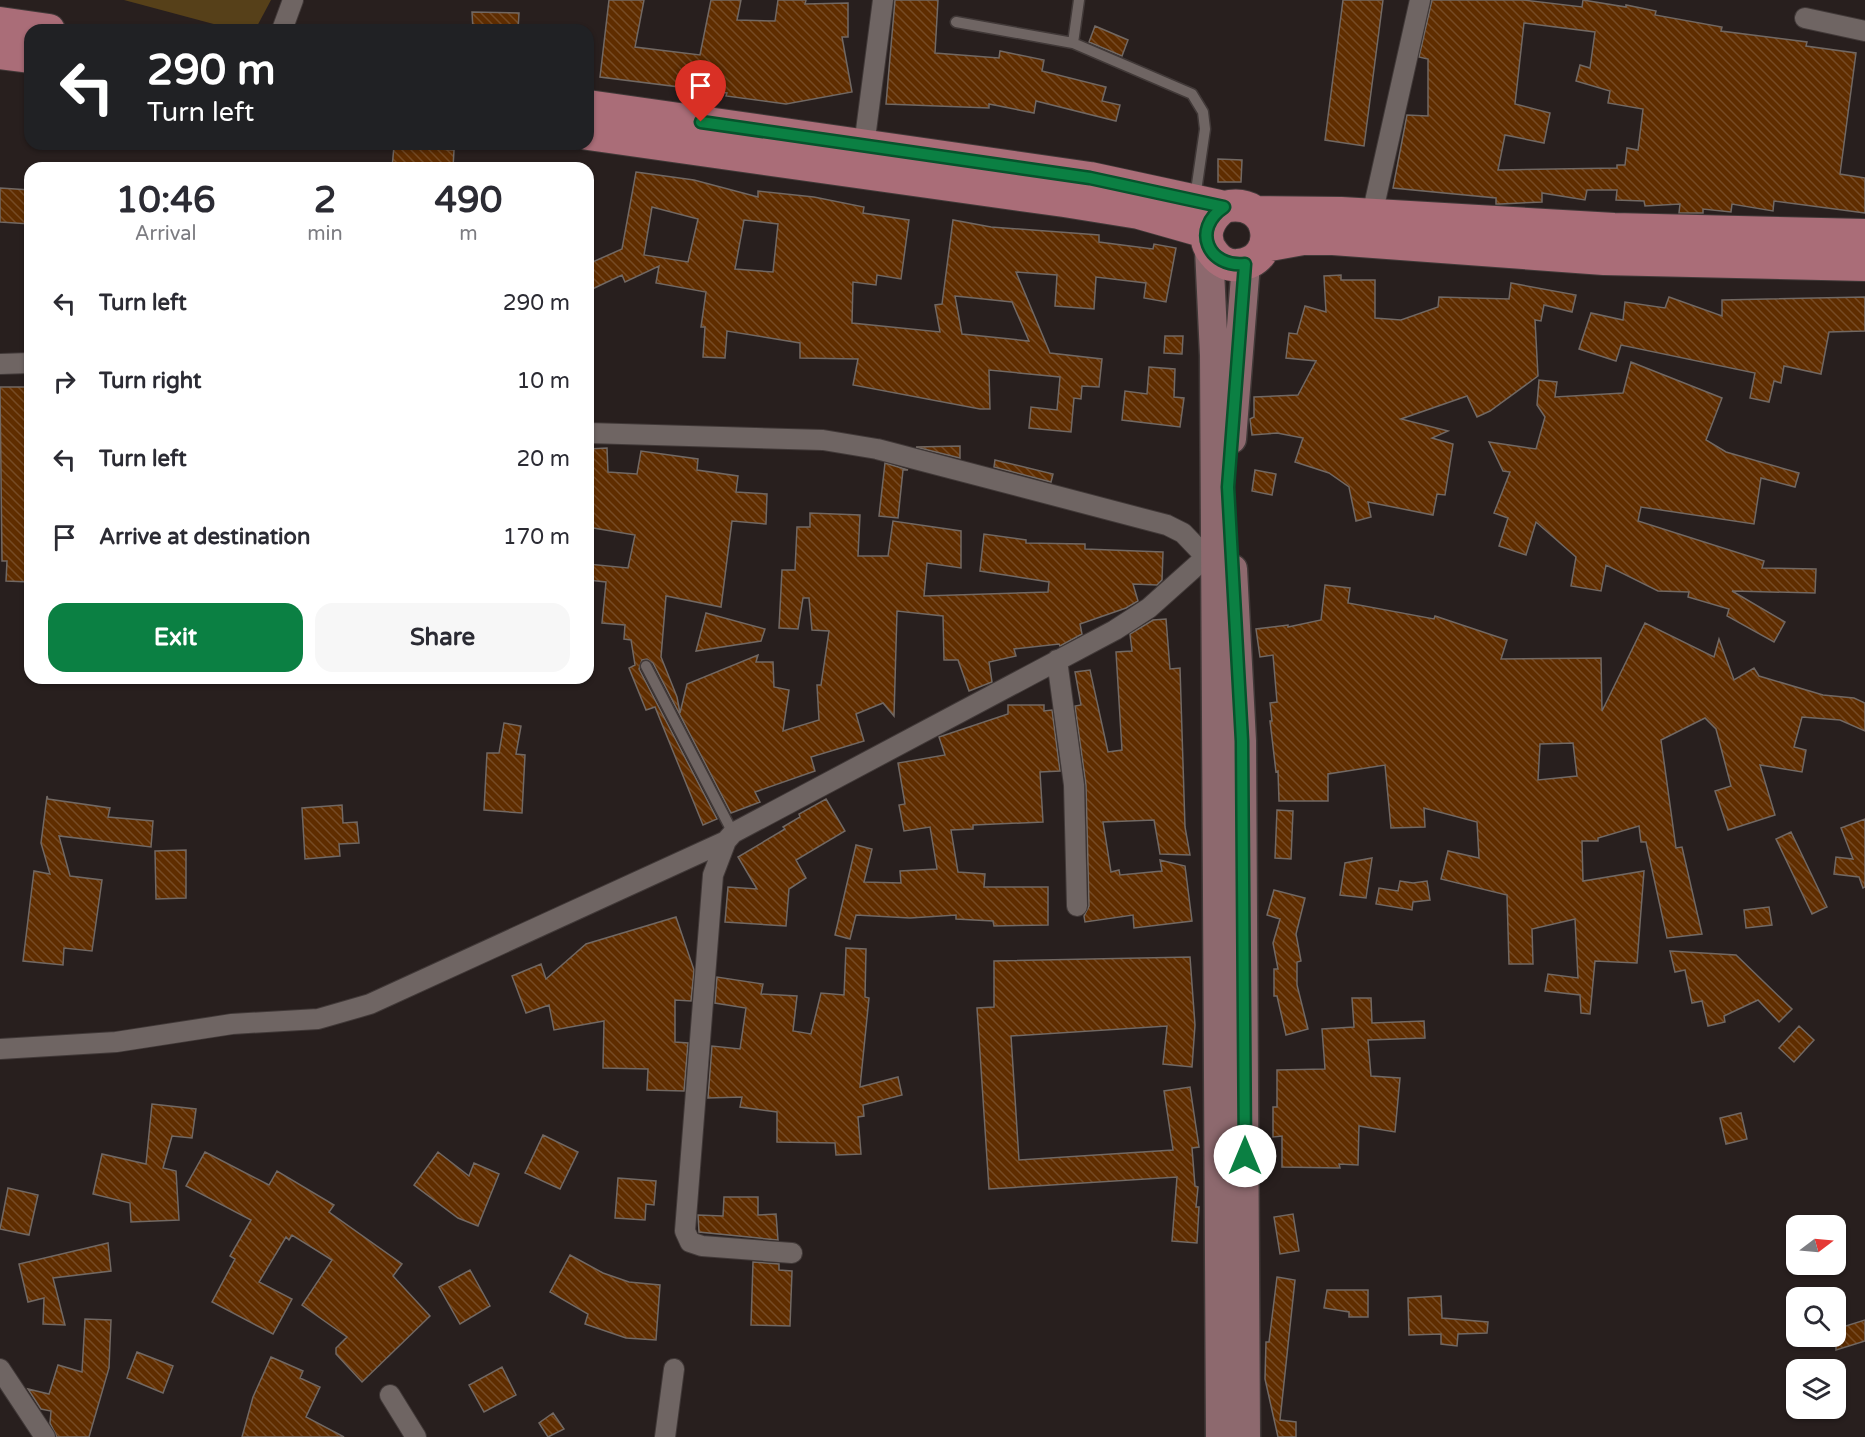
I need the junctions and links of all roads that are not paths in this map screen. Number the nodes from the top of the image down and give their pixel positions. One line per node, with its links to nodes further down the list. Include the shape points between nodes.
1 (293, 0): 8 (street)
2 (883, 0): 16 (street)
3 (1078, 0): 11 (lane)
4 (1420, 0): 18 (street)
5 (1804, 18): 10 (street)
6 (956, 22): 11 (lane)
7 (0, 23): 9 (main road)
8 (284, 24)
9 (24, 26)
10 (1865, 31)
11 (1073, 43): 19 (lane, via 1192,94 1203,112)
12 (0, 53): 13 (main road)
13 (24, 56)
14 (594, 107): 16 (main road)
15 (594, 135): 19 (main road)
16 (864, 146): 19 (main road, via 1090,178)
17 (1256, 212): 18 (main road); 19 (main road, via 1235,204); 21 (main road, via 1265,228)
18 (1372, 215): 20 (main road, via 1614,229)
19 (1208, 222): 21 (main road, via 1218,260 1232,266); 26 (main road, via 1214,355)
20 (1865, 235)
21 (1255, 255): 22 (main road, via 1303,239 1333,239 1604,259); 33 (main road, via 1228,487 1242,741)
22 (1865, 266)
23 (24, 363): 24 (street)
24 (0, 364)
25 (594, 432): 26 (street, via 823,441 877,449 1167,525)
26 (1210, 553): 27 (street, via 1149,608); 33 (main road)
27 (1057, 660): 29 (street); 30 (street, via 1074,784)
28 (646, 666): 29 (lane)
29 (730, 837): 31 (street, via 370,1004 318,1019 232,1024 116,1042); 32 (street, via 713,875 685,1231 690,1242 702,1246)
30 (1077, 906)
31 (0, 1049)
32 (792, 1253)
33 (1232, 1269): 40 (main road); 41 (main road)
34 (0, 1369): 37 (street)
35 (674, 1369): 39 (street)
36 (390, 1395): 38 (street)
37 (45, 1437)
38 (416, 1437)
39 (665, 1437)
40 (1220, 1437)
41 (1246, 1437)

